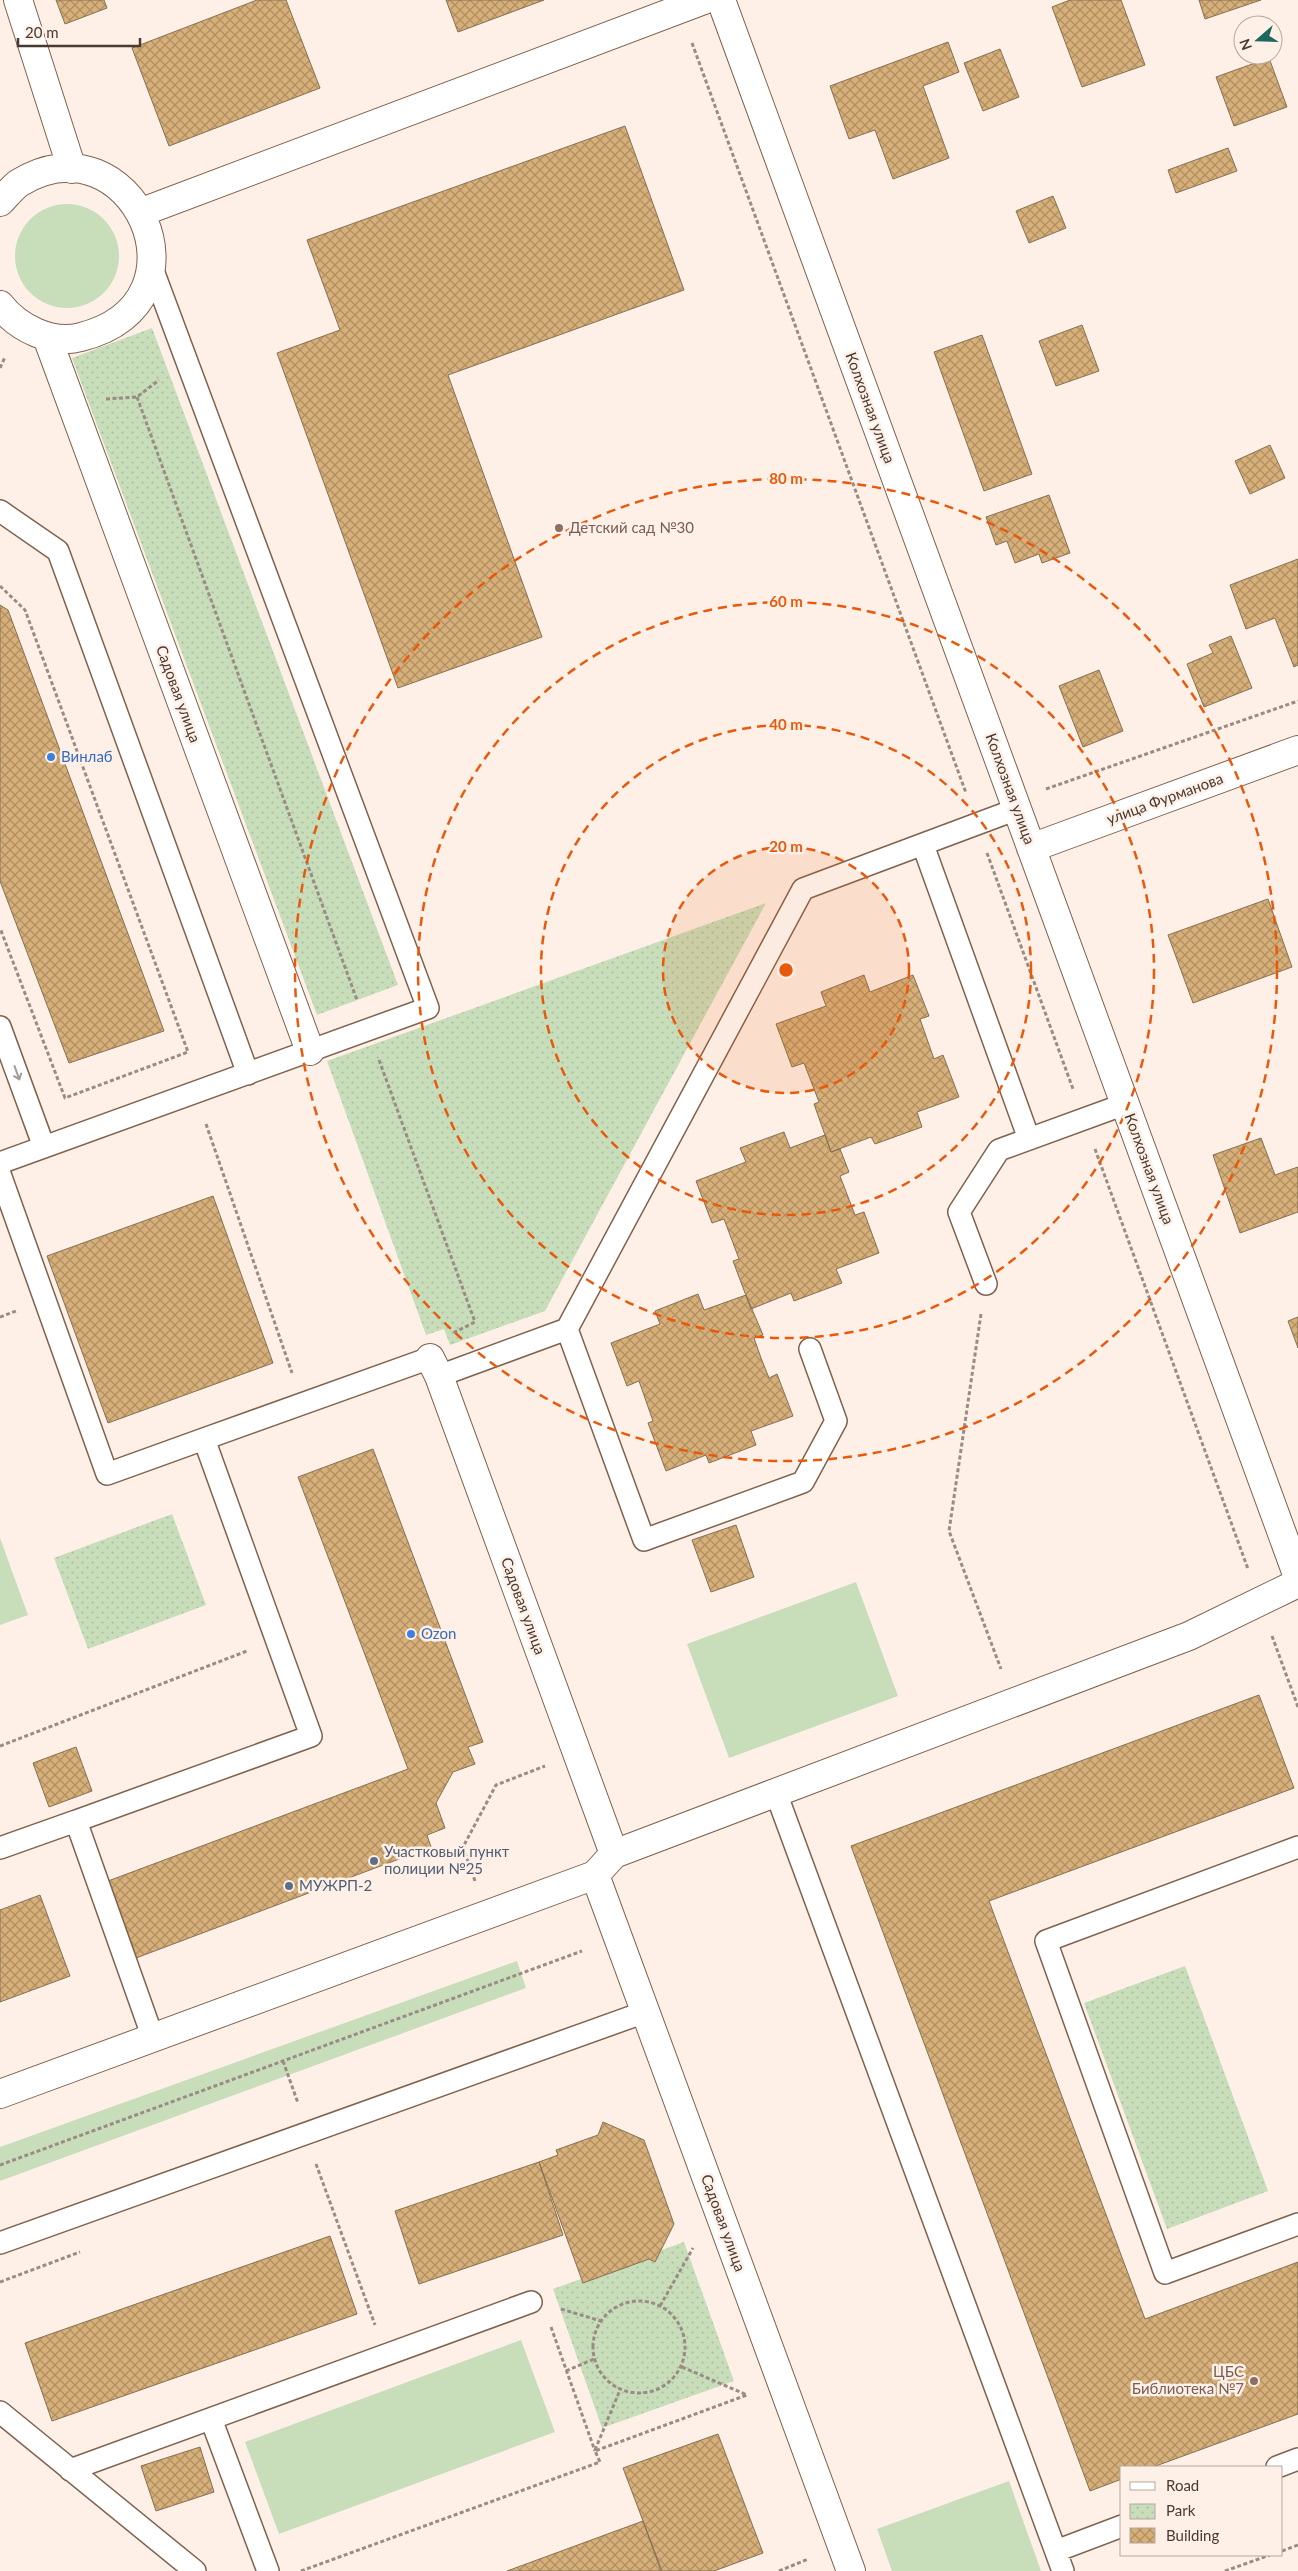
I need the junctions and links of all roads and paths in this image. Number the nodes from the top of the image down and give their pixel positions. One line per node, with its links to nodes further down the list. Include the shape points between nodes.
1 (18, 0): 4 (street)
2 (704, 0): 6 (street)
3 (721, 0): 15 (street, Колхозная улица)
4 (72, 168): 5 (street, via 44,172 18,184); 6 (street, via 100,175 124,190)
5 (0, 202)
6 (142, 212): 7 (street, via 151,239)
7 (152, 268): 9 (street, via 142,295 124,317 102,332 74,339); 10 (lane)
8 (0, 307): 9 (street, via 22,326)
9 (47, 337): 11 (street, Садовая улица)
10 (186, 361): 11 (path, via 137,397); 20 (lane, via 428,1008)
11 (70, 402): 20 (street, Садовая улица)
12 (0, 511): 21 (lane, via 58,551)
13 (0, 586): 18 (path, via 25,610 188,1052 65,1098)
14 (1298, 750): 17 (street, улица Фурманова)
15 (1017, 809): 16 (lane); 17 (street, Колхозная улица)
16 (923, 845): 23 (lane); 28 (lane, via 803,889)
17 (1031, 848): 22 (street, Колхозная улица)
18 (0, 928)
19 (0, 1027): 24 (lane, one-way to 24)
20 (310, 1051): 21 (lane)
21 (248, 1074): 24 (lane)
22 (1125, 1104): 23 (lane); 32 (street, Колхозная улица)
23 (1029, 1139): 27 (lane, via 999,1150 959,1212)
24 (44, 1147): 25 (lane)
25 (0, 1162)
26 (0, 1174): 31 (lane, via 107,1474)
27 (986, 1284): 35 (path, via 949,1531)
28 (567, 1329): 29 (lane, via 644,1540 803,1482 836,1421); 30 (lane)
29 (810, 1349)
30 (434, 1367): 31 (lane); 42 (street, Садовая улица)
31 (204, 1439): 34 (lane)
32 (1298, 1577)
33 (1298, 1583): 35 (street, via 1189,1636)
34 (276, 1640): 36 (path); 39 (lane, via 310,1736)
35 (1013, 1703): 38 (street)
36 (0, 1746)
37 (551, 1774): 44 (path, via 548,1765 496,1785 463,1847)
38 (776, 1793): 42 (street); 74 (lane)
39 (76, 1821): 41 (lane); 47 (lane)
40 (1298, 1847): 53 (lane, via 1046,1941 1165,2273)
41 (0, 1848)
42 (614, 1854): 43 (street)
43 (595, 1874): 46 (street, Садовая улица); 47 (street)
44 (477, 1888)
45 (582, 1951): 48 (path)
46 (645, 2012): 54 (lane); 80 (street, Садовая улица)
47 (153, 2038): 49 (street)
48 (284, 2061): 50 (path); 52 (path)
49 (0, 2094)
50 (298, 2105)
51 (316, 2164): 61 (path)
52 (0, 2165)
53 (1298, 2224)
54 (0, 2243)
55 (693, 2248): 57 (path)
56 (531, 2302): 67 (lane)
57 (660, 2306): 60 (path, via 648,2301 634,2301 610,2311); 63 (path, via 672,2314 686,2339)
58 (559, 2309): 60 (path)
59 (549, 2321): 64 (path)
60 (601, 2321): 62 (path, via 595,2333)
61 (378, 2332)
62 (594, 2359): 64 (path); 65 (path, via 599,2372)
63 (682, 2367): 65 (path, via 674,2379 655,2391 634,2394); 68 (path, via 747,2395)
64 (566, 2371): 68 (path)
65 (620, 2390): 68 (path)
66 (0, 2412): 71 (lane)
67 (211, 2419): 71 (lane); 78 (lane)
68 (594, 2451): 79 (path, via 600,2462)
69 (1298, 2459): 70 (lane)
70 (1280, 2466)
71 (70, 2470): 77 (lane)
72 (1120, 2527): 74 (lane)
73 (1298, 2545): 75 (path)
74 (1056, 2551): 81 (lane)
75 (1283, 2551)
76 (1267, 2556): 82 (path)
77 (195, 2571)
78 (268, 2571)
79 (301, 2571)
80 (851, 2571)
81 (1063, 2571)
82 (1225, 2571)

